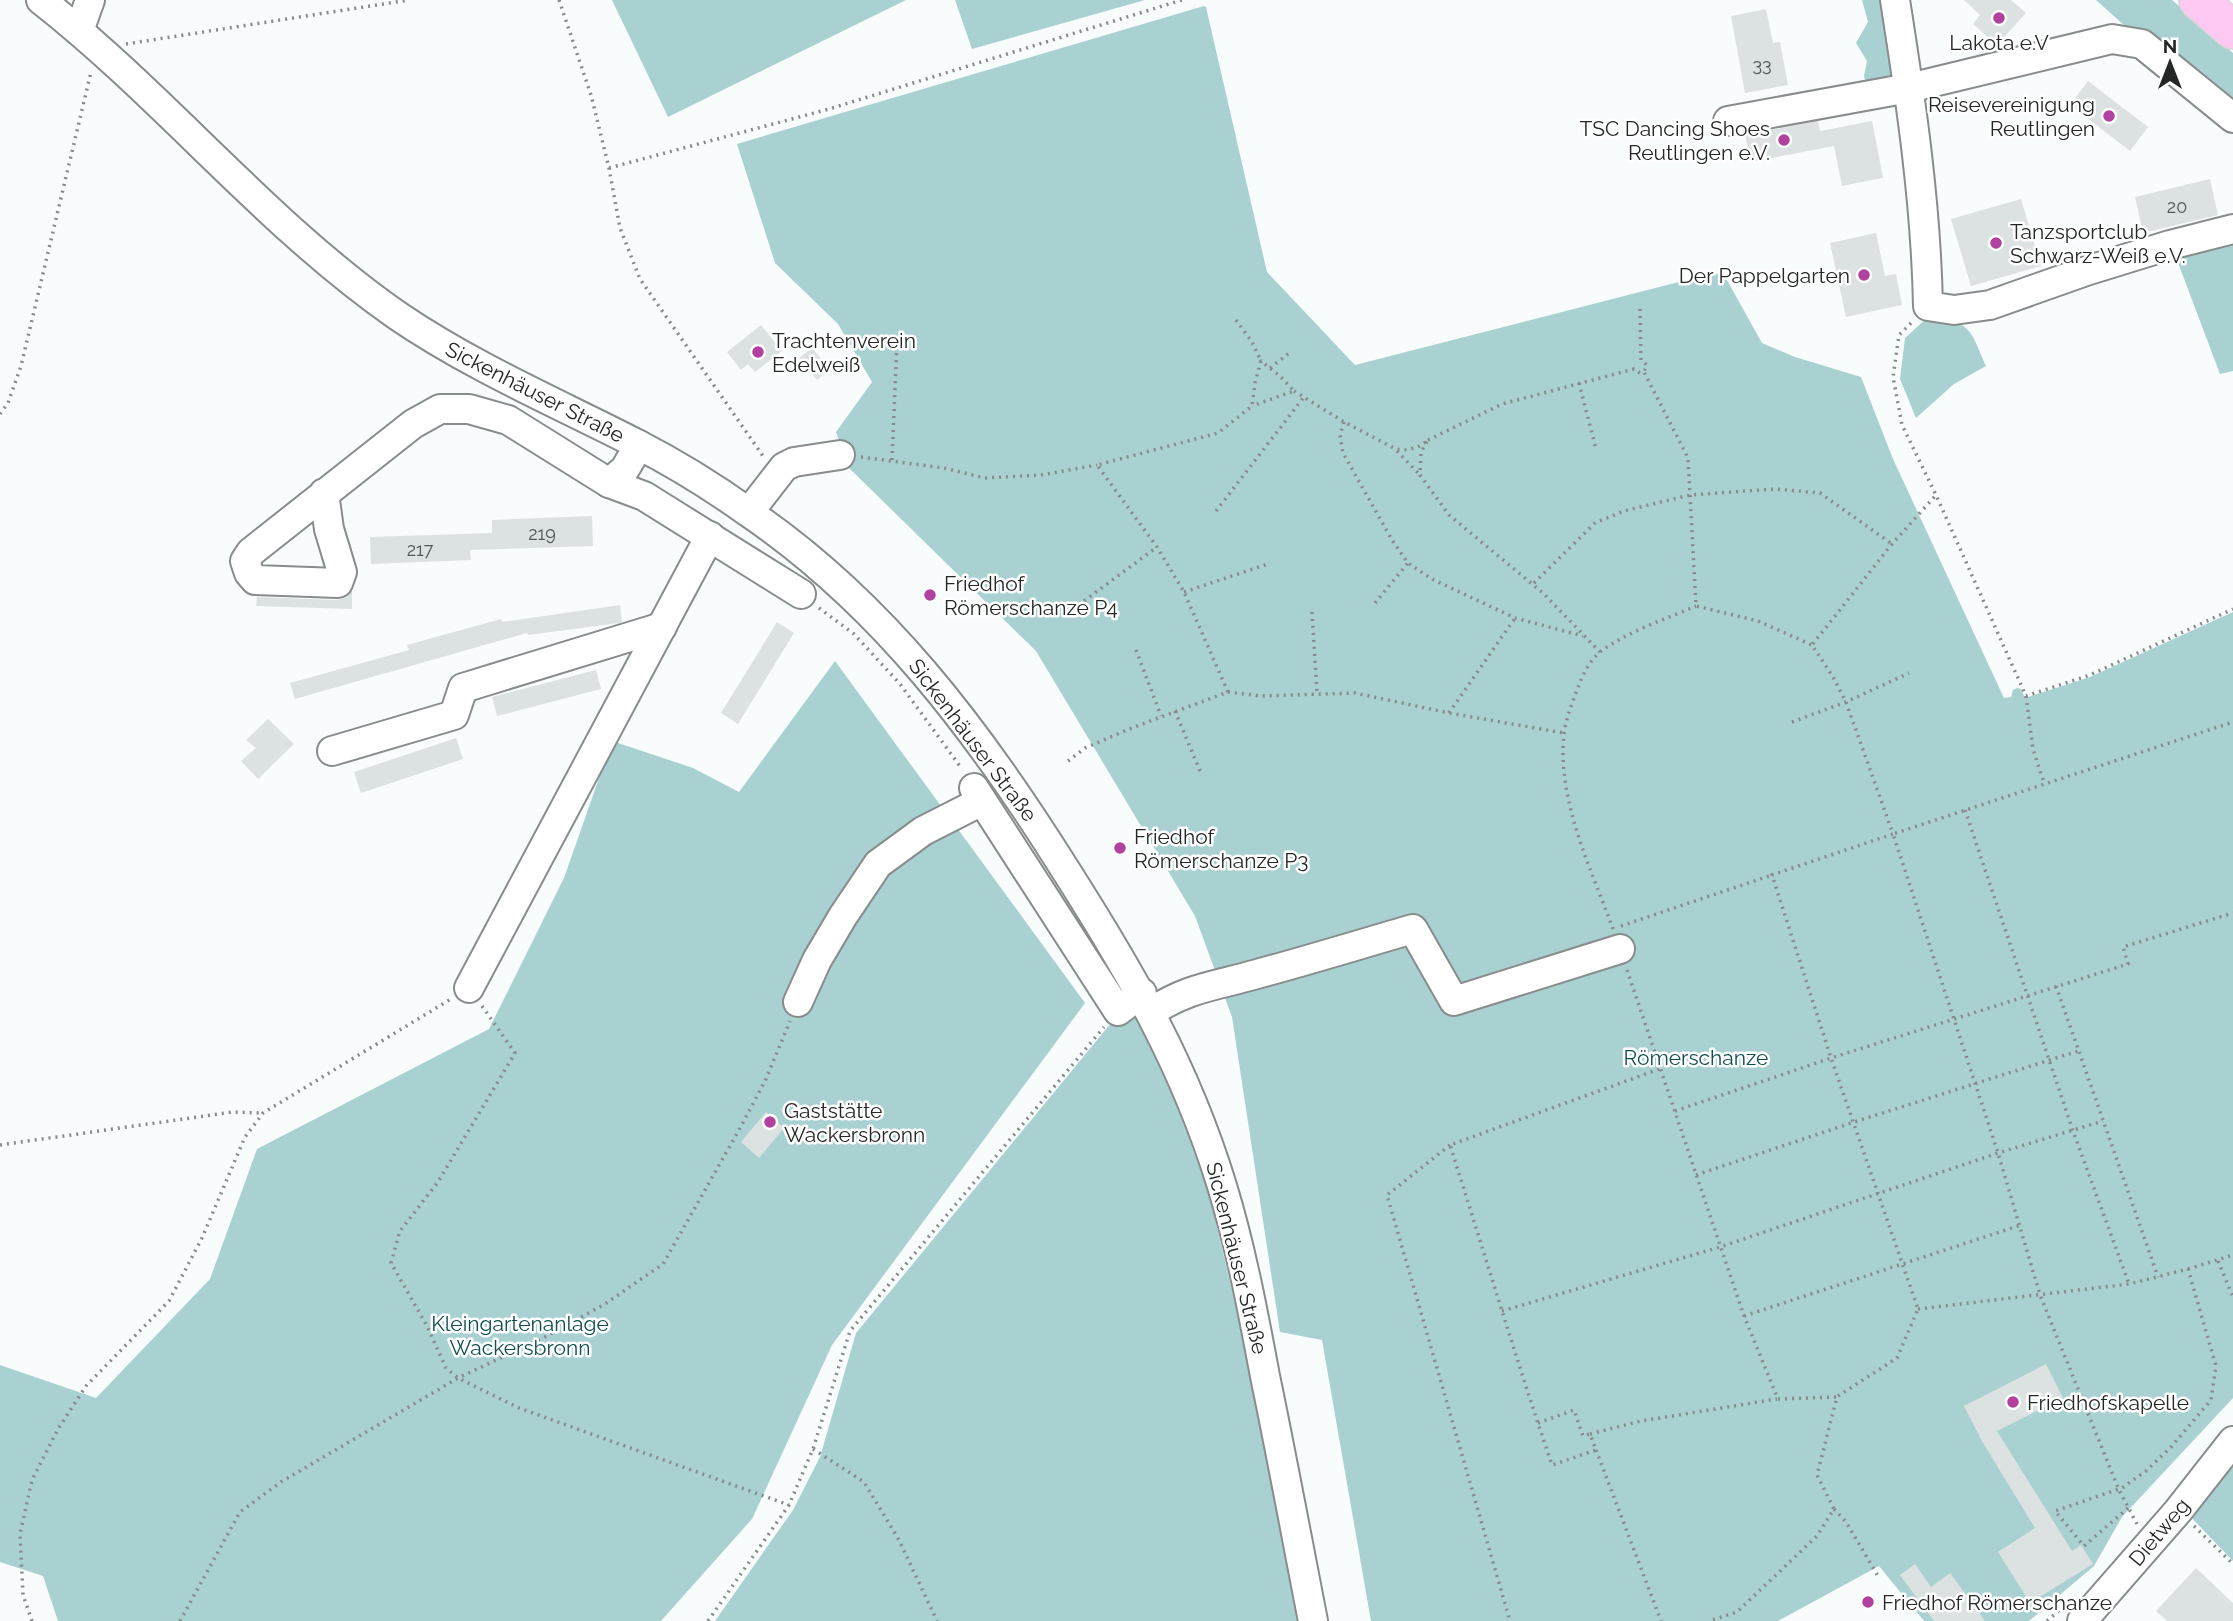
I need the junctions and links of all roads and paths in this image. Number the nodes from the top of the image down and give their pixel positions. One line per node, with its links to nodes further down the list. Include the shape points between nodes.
1 (41, 0): 9 (street, Sickenhäuser Straße)
2 (90, 0): 9 (street)
3 (409, 0): 9 (path)
4 (559, 0): 13 (path, via 591,95)
5 (1182, 0): 13 (path, via 829,108)
6 (1895, 0): 10 (street)
7 (2198, 0): 8 (main road)
8 (2233, 30)
9 (90, 48): 29 (path, via 21,366); 32 (street, Sickenhäuser Straße, via 341,274 399,316 451,349)
10 (1909, 88): 11 (street, via 2112,39 2142,44); 12 (street); 15 (street, via 1927,260)
11 (2233, 118)
12 (1728, 121)
13 (609, 168): 38 (path, via 620,228 640,279)
14 (2233, 229): 15 (street, via 2089,270 1990,305 1954,310)
15 (1927, 306): 43 (path, via 1899,335 1893,377 1902,425)
16 (1640, 309): 20 (path)
17 (1236, 320): 21 (path)
18 (897, 342): 36 (path)
19 (1292, 351): 22 (path)
20 (1641, 360): 23 (path); 24 (path, via 1647,365)
21 (1261, 361): 22 (path); 28 (path)
22 (1270, 368): 26 (path)
23 (1634, 369): 24 (path); 25 (path)
24 (1644, 372): 42 (path, via 1688,458)
25 (1580, 383): 31 (path, via 1502,404); 34 (path)
26 (1294, 391): 27 (path); 28 (path)
27 (1304, 397): 30 (path); 44 (path)
28 (1252, 406): 37 (path, via 1218,433)
29 (0, 414)
30 (1344, 422): 33 (path); 50 (path, via 1340,435 1343,453)
31 (1428, 440): 33 (path, via 1408,450); 39 (path, via 1420,452)
32 (639, 445): 40 (street, via 625,469); 45 (street, Sickenhäuser Straße)
33 (1396, 449): 39 (path)
34 (1595, 449)
35 (839, 454): 36 (path); 38 (street, via 794,462)
36 (892, 460): 37 (path, via 985,478)
37 (1097, 465): 48 (path)
38 (776, 475): 45 (street)
39 (1420, 475): 51 (path, via 1449,515)
40 (609, 483): 41 (street, via 508,420 469,410 440,410 413,424); 46 (street, via 644,496)
41 (324, 493)
42 (1690, 495): 47 (path, via 1775,489 1820,493); 51 (path, via 1595,523); 56 (path)
43 (1936, 495): 47 (path); 68 (path)
44 (1216, 511)
45 (749, 512): 90 (street, Sickenhäuser Straße, via 857,601 938,687 1037,825)
46 (710, 536): 53 (street); 60 (street)
47 (1892, 544): 62 (path)
48 (1157, 547): 52 (path); 54 (path)
49 (1268, 564): 52 (path)
50 (1408, 564): 55 (path); 59 (path)
51 (1533, 584): 61 (path)
52 (1184, 592): 66 (path)
53 (801, 594): 80 (path, via 854,634 891,674)
54 (1084, 601)
55 (1375, 603)
56 (1696, 606): 62 (path, via 1758,621); 64 (path)
57 (2233, 609): 68 (path, via 2090,675)
58 (1312, 612): 67 (path)
59 (1515, 618): 61 (path); 71 (path)
60 (662, 627): 76 (street, via 463,688 454,715); 87 (street)
61 (1585, 637): 64 (path)
62 (1812, 646): 69 (path)
63 (1136, 650): 72 (path)
64 (1600, 652): 75 (path, via 1578,688)
65 (1909, 673): 69 (path)
66 (1227, 692): 67 (path, via 1260,696); 70 (path)
67 (1317, 693): 71 (path, via 1355,693)
68 (2026, 696): 79 (path, via 2033,749)
69 (1846, 702): 73 (path); 82 (path)
70 (1175, 711): 72 (path); 78 (path)
71 (1449, 713): 75 (path)
72 (1161, 716): 77 (path, via 1085,748)
73 (1792, 722)
74 (2233, 722): 79 (path)
75 (1564, 733): 85 (path, via 1564,778 1573,816)
76 (332, 751)
77 (1068, 761)
78 (1200, 771)
79 (2045, 783): 81 (path)
80 (978, 794): 89 (street, via 878,864 817,960); 91 (street)
81 (1964, 810): 82 (path); 88 (path)
82 (1893, 834): 83 (path); 92 (path)
83 (1772, 875): 85 (path); 94 (path)
84 (2233, 913): 86 (path, via 2123,947 2128,964)
85 (1616, 939): 90 (street, via 1454,1001 1413,929); 96 (path)
86 (2056, 986): 88 (path); 93 (path)
87 (469, 988): 99 (path); 121 (path, via 515,1053 438,1182 400,1231 391,1263 446,1368)
88 (2026, 995): 92 (path); 95 (path)
89 (798, 1002): 121 (path, via 740,1130 663,1265 605,1304)
90 (1147, 1003): 91 (street); 141 (street, Sickenhäuser Straße, via 1200,1121 1231,1216)
91 (1118, 1011): 127 (path, via 850,1331)
92 (1953, 1019): 94 (path); 97 (path)
93 (2078, 1051): 95 (path); 100 (path)
94 (1831, 1058): 98 (path); 101 (path)
95 (2049, 1060): 97 (path); 102 (path)
96 (1662, 1069): 98 (path); 104 (path)
97 (1974, 1083): 101 (path); 105 (path)
98 (1675, 1111): 106 (path)
99 (263, 1113): 103 (path, via 233,1112); 137 (path, via 245,1137 169,1301 86,1386 32,1480 20,1534 23,1594)
100 (2103, 1121): 102 (path); 114 (path)
101 (1854, 1122): 106 (path); 107 (path)
102 (2073, 1131): 105 (path); 115 (path)
103 (0, 1145)
104 (1450, 1145): 119 (path); 142 (path, via 1387,1195)
105 (1998, 1153): 107 (path); 108 (path)
106 (1696, 1175): 109 (path)
107 (1878, 1193): 109 (path); 112 (path)
108 (2021, 1225): 112 (path); 116 (path)
109 (1720, 1247): 119 (path); 120 (path)
110 (2233, 1255): 111 (path)
111 (2217, 1260): 113 (path); 117 (path)
112 (1903, 1262): 118 (path); 120 (path)
113 (2188, 1269): 114 (path); 129 (path, via 2216,1366 2211,1400 2171,1447)
114 (2158, 1277): 115 (path)
115 (2129, 1284): 116 (path)
116 (2040, 1294): 118 (path); 129 (path)
117 (2233, 1297)
118 (1917, 1309): 122 (path, via 1896,1358)
119 (1502, 1311): 124 (path)
120 (1744, 1317): 123 (path)
121 (458, 1378): 130 (path, via 519,1408); 138 (path, via 240,1511)
122 (1837, 1397): 123 (path); 132 (path, via 1817,1475)
123 (1778, 1399): 125 (path)
124 (1538, 1423): 125 (path, via 1574,1410 1583,1436); 128 (path, via 1552,1465)
125 (1590, 1434): 128 (path)
126 (2233, 1441): 145 (street, Dietweg)
127 (813, 1449): 130 (path); 140 (path, via 864,1482 899,1540)
128 (1596, 1450): 143 (path)
129 (2119, 1490): 131 (path); 131 (path, via 2055,1511 2084,1546)
130 (789, 1505): 139 (path)
131 (2129, 1508): 133 (path)
132 (1834, 1509): 136 (path); 144 (path, via 1817,1536 1737,1612)
133 (2138, 1526)
134 (2212, 1542): 135 (path)
135 (2233, 1564)
136 (1878, 1576)
137 (32, 1621)
138 (180, 1621)
139 (708, 1621)
140 (937, 1621)
141 (1313, 1621)
142 (1510, 1621)
143 (1661, 1621)
144 (1709, 1621)
145 (2082, 1621)

